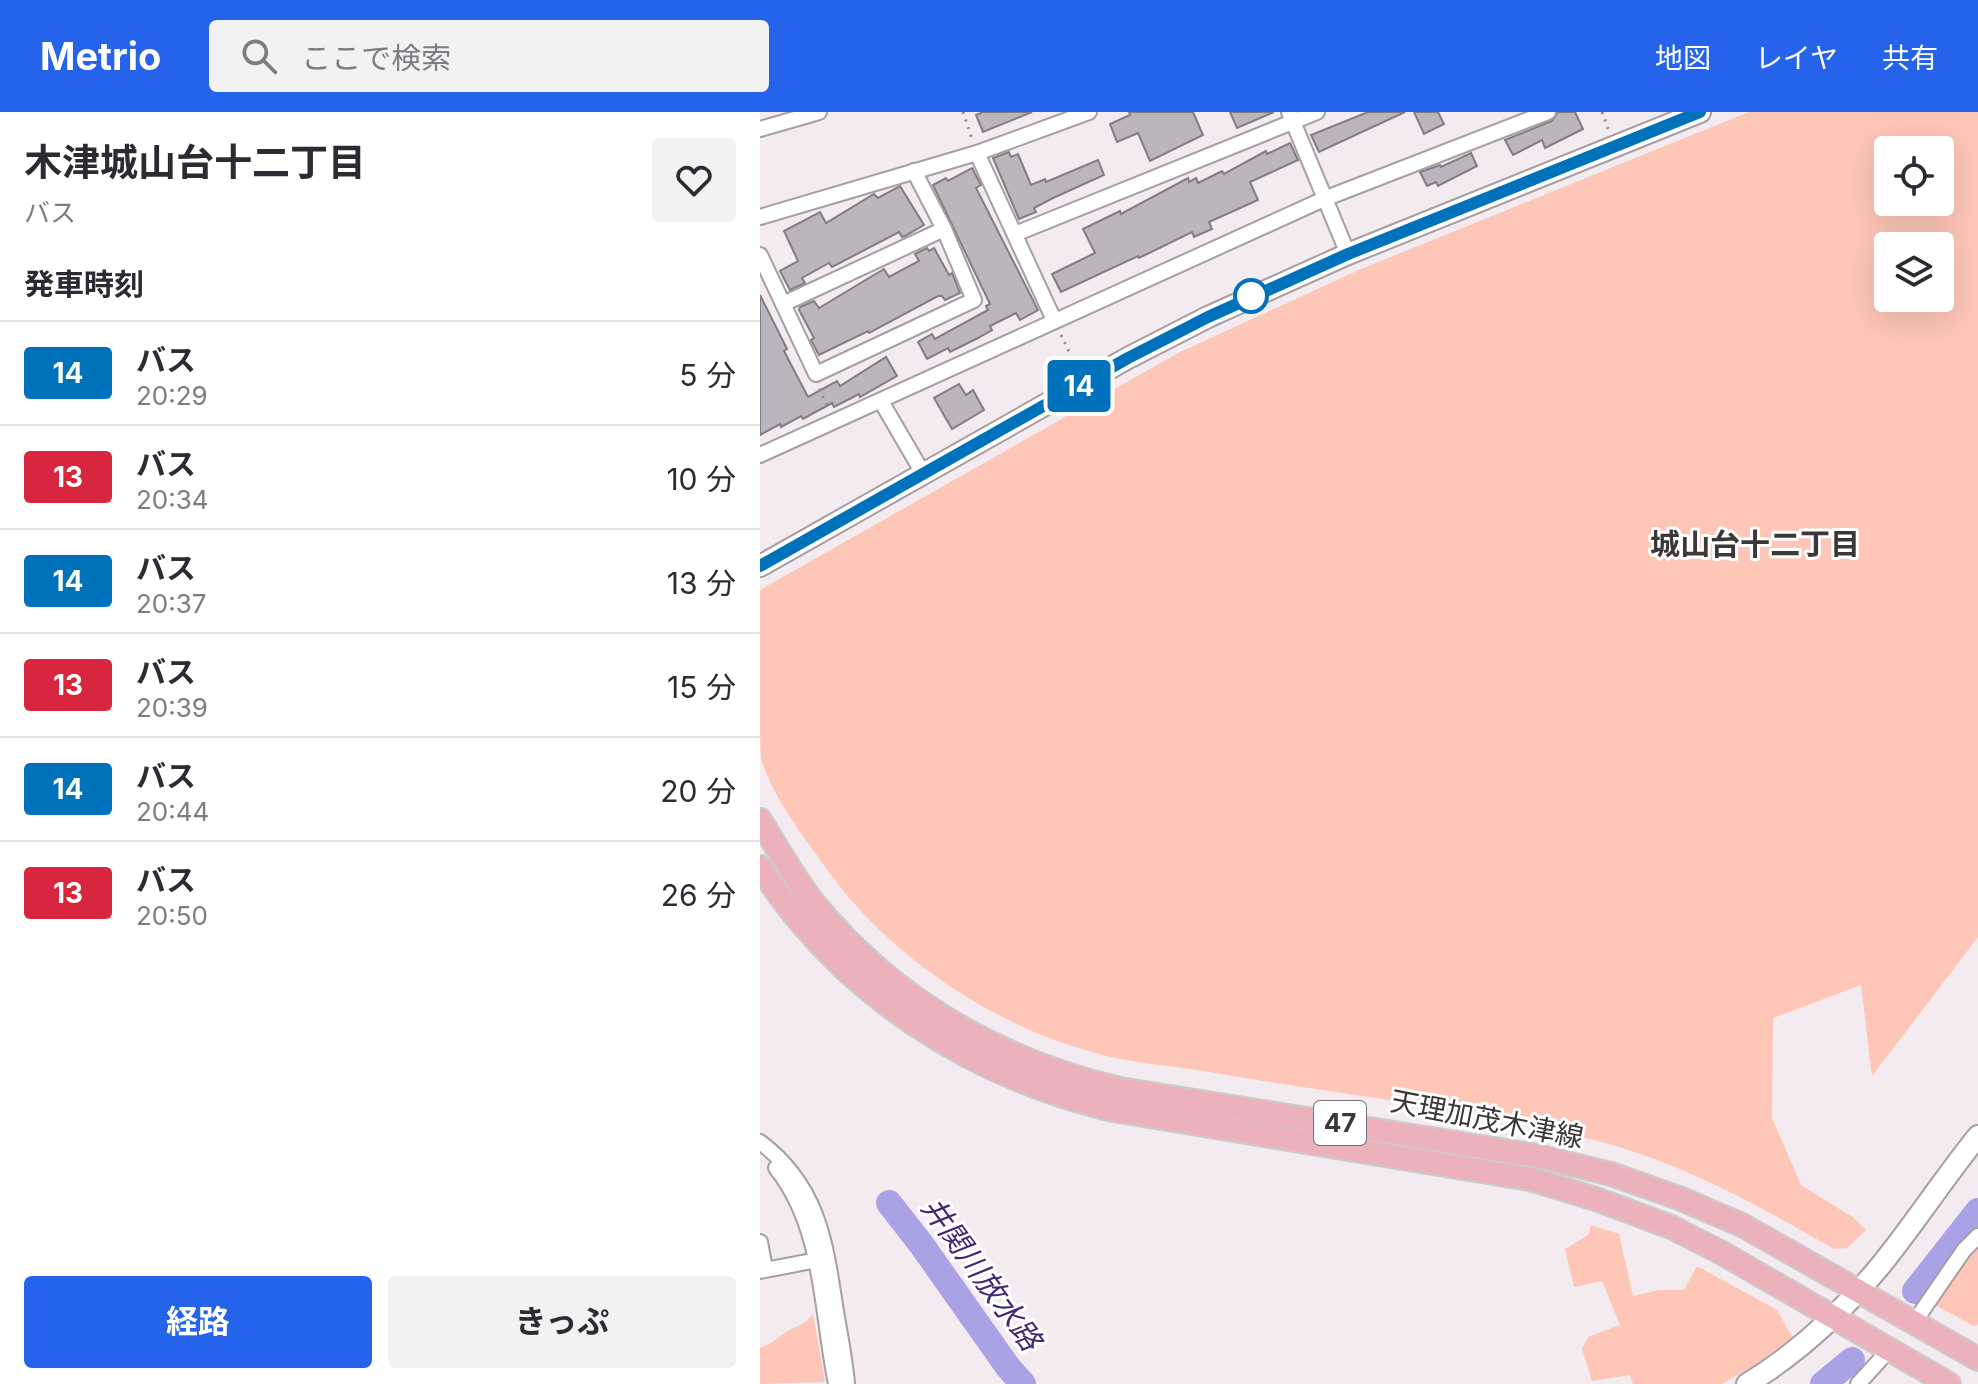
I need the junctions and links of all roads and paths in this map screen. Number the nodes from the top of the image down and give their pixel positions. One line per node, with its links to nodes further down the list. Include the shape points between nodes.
1 (819, 112): 8 (street)
2 (963, 112): 9 (path)
3 (1089, 112): 9 (street)
4 (1317, 112): 7 (street)
5 (1548, 112): 11 (street)
6 (1700, 112): 15 (street)
7 (1291, 117): 11 (street); 14 (street)
8 (760, 129)
9 (977, 153): 10 (street); 14 (street)
10 (914, 171): 12 (street); 13 (street)
11 (1324, 199): 15 (street); 18 (street)
12 (760, 217)
13 (944, 229): 17 (street); 20 (street, via 974,300)
14 (1015, 234): 18 (street)
15 (1348, 254): 24 (street, via 1128,358)
16 (760, 255): 17 (street)
17 (783, 304): 20 (street)
18 (1054, 320): 19 (path); 21 (street)
19 (1078, 372)
20 (816, 374): 22 (path)
21 (881, 401): 22 (street); 24 (street)
22 (834, 422): 23 (street)
23 (760, 455)
24 (924, 475): 25 (street)
25 (760, 566)
26 (760, 820): 35 (main road, 天理加茂木津線 / 47, via 812,900 883,974 938,1015 1027,1061 1120,1089 1574,1164 1711,1211)
27 (760, 867): 36 (main road, 天理加茂木津線 / 47, via 811,935 882,1002 935,1039 1021,1082 1144,1117 1530,1179 1671,1227)
28 (1978, 1136): 35 (street)
29 (760, 1142): 33 (street, via 805,1192 822,1228)
30 (760, 1153): 33 (street, via 798,1202)
31 (1978, 1236): 37 (street)
32 (760, 1242): 34 (street)
33 (821, 1259): 34 (street); 40 (street); 41 (street)
34 (763, 1270)
35 (1857, 1290): 36 (street); 37 (main road, 天理加茂木津線 / 47)
36 (1831, 1317): 38 (main road, 天理加茂木津線 / 47); 42 (street, via 1790,1355)
37 (1915, 1321): 39 (main road, 天理加茂木津線 / 47)
38 (1889, 1350): 43 (street); 44 (main road, 天理加茂木津線 / 47)
39 (1977, 1355)
40 (836, 1384)
41 (847, 1384)
42 (1747, 1384)
43 (1858, 1384)
44 (1949, 1384)

